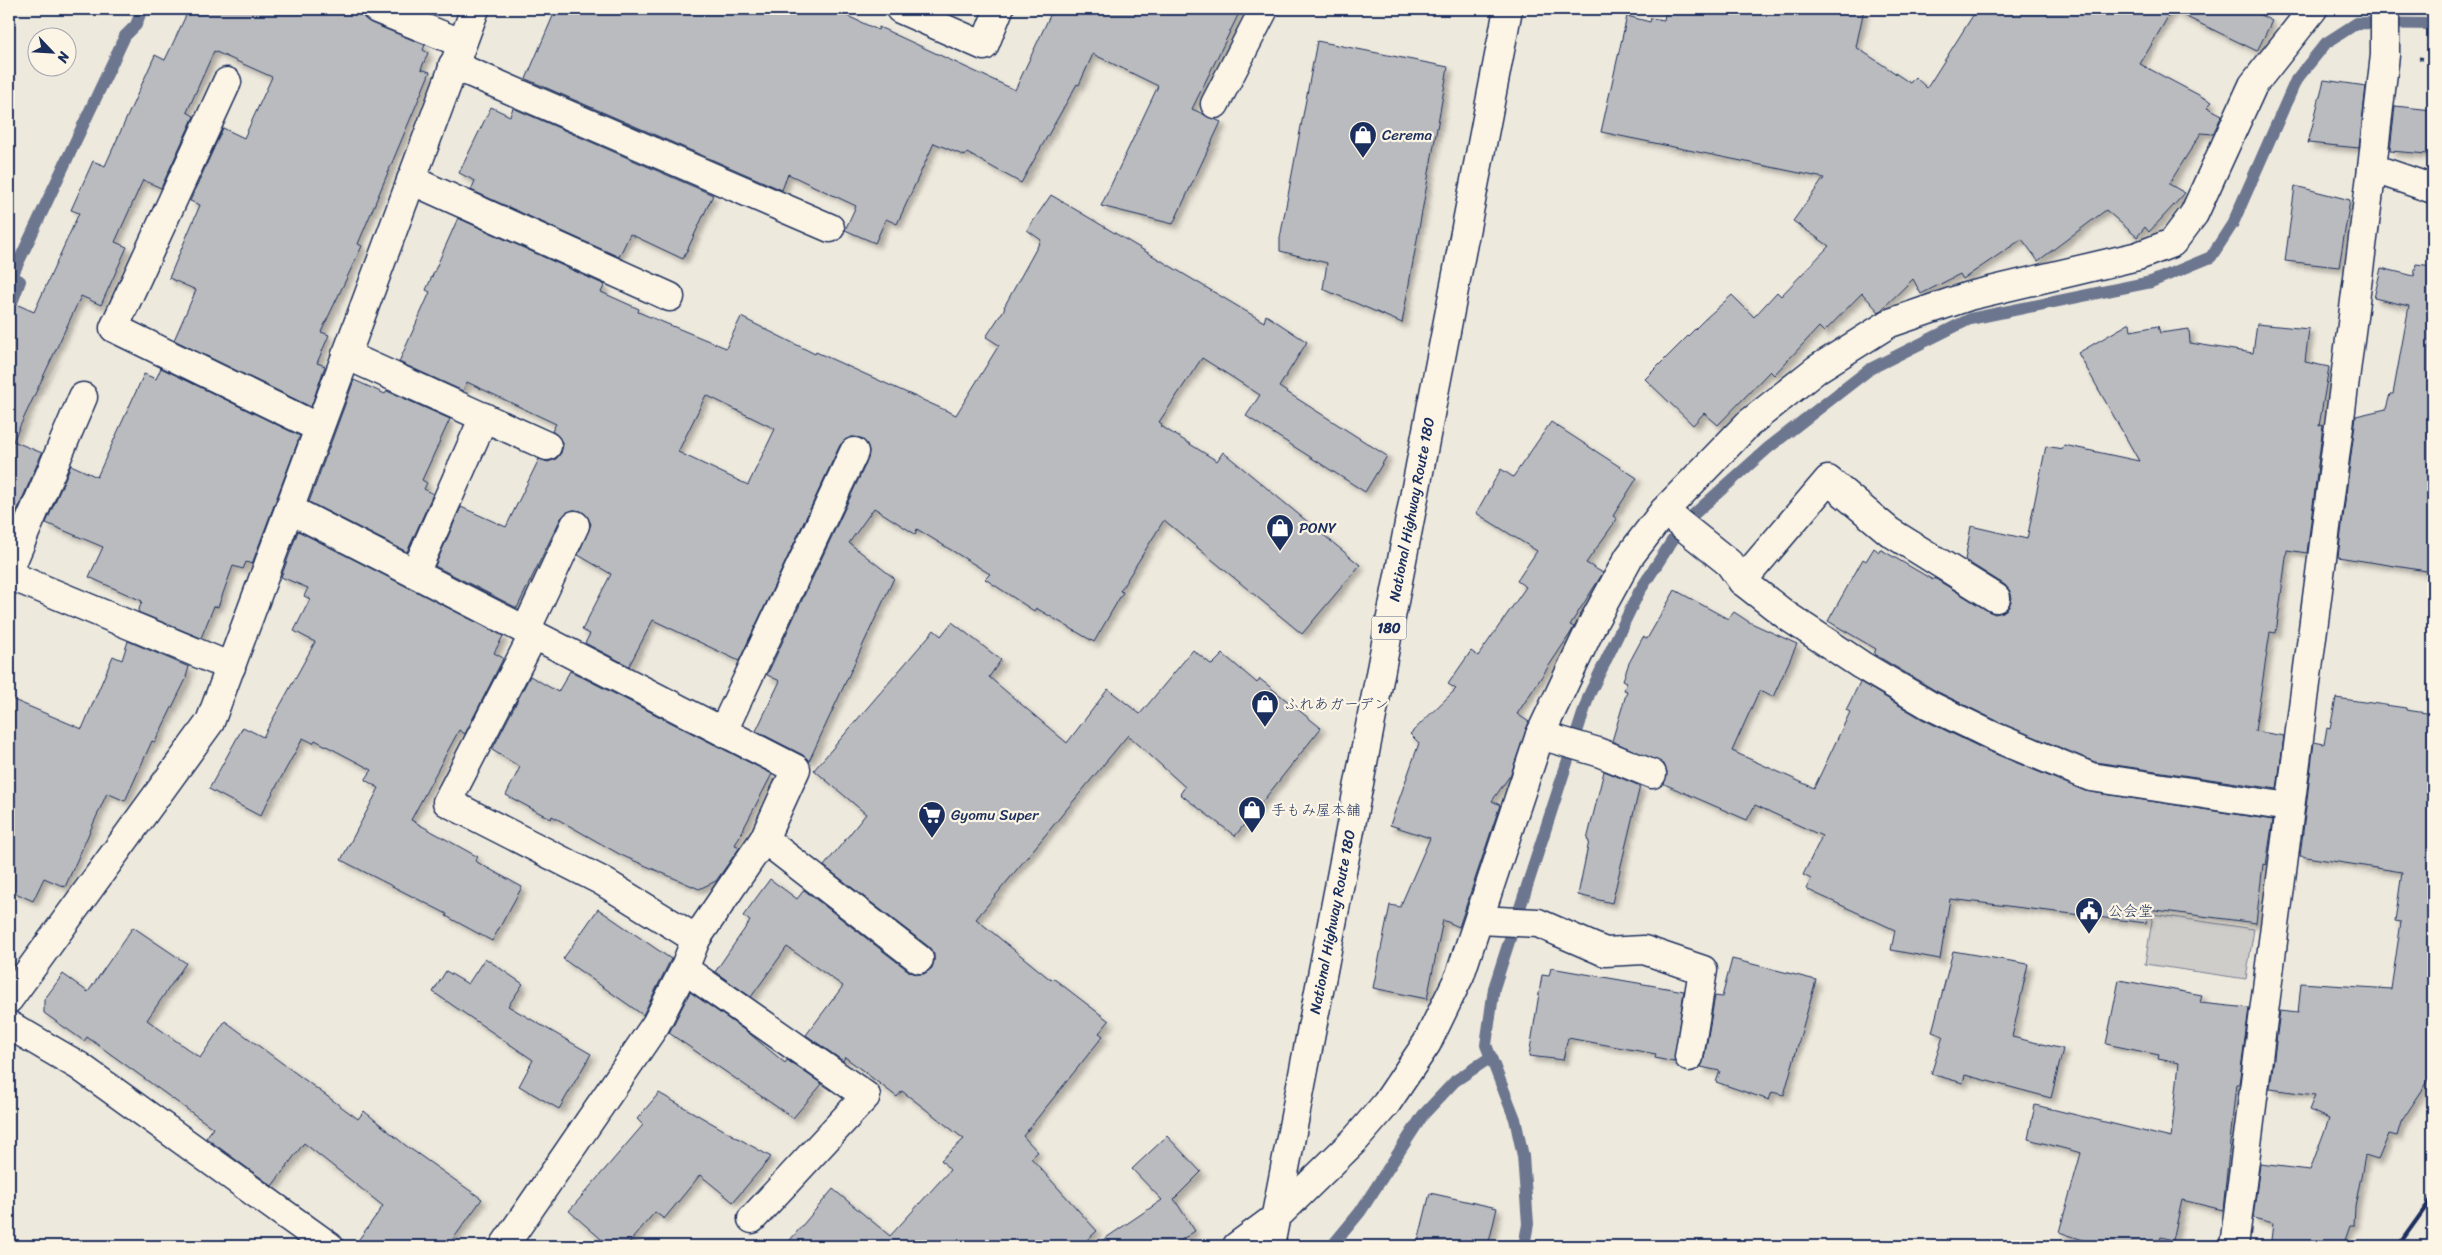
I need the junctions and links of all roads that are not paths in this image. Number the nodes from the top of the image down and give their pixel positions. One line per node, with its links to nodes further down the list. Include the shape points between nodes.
1 (377, 9): 9 (main road)
2 (475, 9): 9 (main road)
3 (900, 9): 4 (main road, via 984,46)
4 (999, 9)
5 (1264, 9): 11 (main road)
6 (1508, 9): 45 (main road, National Highway Route 180 / 180)
7 (2313, 9): 24 (main road, via 2253,85 2194,214 2172,243 2138,256 1969,296 1890,323 1817,369 1748,424)
8 (2385, 9): 12 (main road, via 2385,55)
9 (457, 54): 13 (main road); 15 (main road)
10 (227, 82): 20 (main road, via 114,328)
11 (1215, 104)
12 (2372, 168): 14 (main road); 36 (main road)
13 (411, 180): 16 (main road); 17 (main road)
14 (2433, 189)
15 (830, 228)
16 (670, 297)
17 (346, 355): 19 (main road); 20 (main road)
18 (83, 397): 26 (main road)
19 (484, 417): 21 (main road); 27 (main road)
20 (318, 428): 23 (main road)
21 (546, 446)
22 (854, 452): 33 (main road)
23 (289, 509): 27 (main road); 32 (main road)
24 (1664, 511): 29 (main road, via 1729,563); 34 (main road, via 1620,573 1594,620)
25 (575, 526): 31 (main road)
26 (9, 570)
27 (414, 573): 31 (main road)
28 (9, 575): 32 (main road)
29 (1742, 581): 30 (main road, via 1828,480 1890,532); 36 (main road, via 1787,616 1929,705 2060,765 2091,777)
30 (1996, 598)
31 (530, 632): 33 (main road); 39 (main road, via 447,802 602,881)
32 (231, 666): 42 (main road, via 210,722)
33 (723, 731): 37 (main road, via 796,769)
34 (1540, 735): 35 (main road, via 1598,752); 38 (main road)
35 (1652, 774)
36 (2289, 807): 51 (main road)
37 (764, 839): 39 (main road); 40 (main road)
38 (1480, 920): 44 (main road, via 1538,923 1606,952 1644,950 1703,970); 45 (main road, via 1460,975 1426,1043 1386,1104 1355,1140)
39 (696, 939): 41 (main road)
40 (919, 959)
41 (684, 969): 46 (main road, via 866,1096); 48 (main road, via 656,1024)
42 (9, 1000)
43 (9, 1025): 47 (main road, via 79,1066)
44 (1689, 1057)
45 (1276, 1218): 49 (main road); 50 (main road, National Highway Route 180 / 180)
46 (752, 1219)
47 (329, 1246)
48 (504, 1246)
49 (1237, 1246)
50 (1270, 1246)
51 (2234, 1246)

